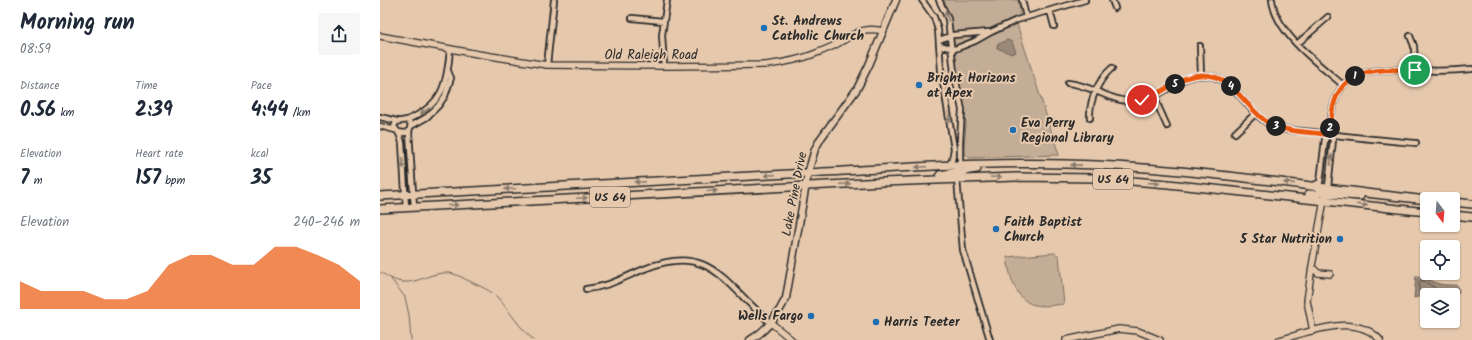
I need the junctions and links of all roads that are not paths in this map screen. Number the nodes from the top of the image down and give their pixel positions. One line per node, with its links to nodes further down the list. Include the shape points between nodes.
1 (554, 0): 28 (street)
2 (667, 0): 15 (street)
3 (896, 0): 17 (main road)
4 (922, 0): 22 (street, via 934,17)
5 (939, 0): 19 (street, one-way to 5, via 947,16)
6 (1022, 0): 12 (street)
7 (1085, 0): 11 (street)
8 (1112, 0): 10 (street)
9 (1272, 0): 23 (street, via 1278,20)
10 (1115, 8)
11 (1050, 11): 12 (street); 16 (street)
12 (1026, 17): 18 (street)
13 (1328, 17): 23 (street)
14 (632, 18): 15 (street)
15 (663, 21): 29 (street)
16 (1054, 26)
17 (883, 31): 29 (street, Old Raleigh Road, via 874,29 857,32 826,49 781,63); 55 (main road, Lake Pine Drive, via 870,66 857,89 816,146)
18 (990, 32): 19 (street); 27 (street)
19 (950, 35): 22 (street); 27 (street)
20 (380, 36): 26 (street, Old Raleigh Road)
21 (1410, 36): 32 (street, via 1414,46)
22 (939, 40): 24 (street)
23 (1298, 44): 36 (street)
24 (939, 45): 27 (street); 53 (street, one-way to 53, via 954,148 950,164)
25 (1200, 46): 34 (street)
26 (450, 49): 28 (street, Old Raleigh Road); 33 (street)
27 (951, 49): 54 (street, via 962,110)
28 (547, 65): 29 (street, Old Raleigh Road)
29 (664, 66)
30 (1112, 68): 37 (street, via 1104,75)
31 (1472, 69): 32 (street)
32 (1415, 70): 36 (street, via 1370,71 1357,75)
33 (448, 71): 42 (street, one-way to 42, via 441,93 432,106); 45 (street, via 451,78 442,101 428,117)
34 (1201, 75): 38 (street, via 1182,80); 39 (street, via 1228,84)
35 (1068, 83): 37 (street)
36 (1343, 85): 50 (street, via 1333,106)
37 (1097, 91): 38 (street, via 1122,100 1136,101); 41 (street, via 1090,105)
38 (1154, 97): 46 (street)
39 (1256, 113): 49 (street); 50 (street, via 1271,124 1282,128)
40 (380, 117): 43 (street)
41 (1090, 118)
42 (407, 120): 43 (street); 45 (street)
43 (397, 121): 47 (street)
44 (380, 126): 47 (street)
45 (411, 126): 48 (street)
46 (1167, 126)
47 (397, 131): 48 (street); 63 (street, one-way to 63, via 402,143)
48 (409, 132): 62 (street)
49 (1235, 133)
50 (1330, 135): 51 (street); 59 (street, via 1325,140 1320,182); 60 (street, one-way to 50, via 1333,140)
51 (1416, 144)
52 (1024, 165): 54 (highway, US 64); 56 (highway, via 965,171 960,173); 59 (highway, US 64, one-way to 52, via 1097,165)
53 (946, 166): 54 (highway, US 64); 55 (highway, US 64, one-way to 55)
54 (960, 166): 57 (highway, via 956,172)
55 (808, 173): 58 (main road, Lake Pine Drive); 62 (highway, US 64, one-way to 62)
56 (957, 179): 57 (highway, US 64); 61 (highway, US 64, one-way to 61, via 1096,178); 83 (street, via 963,250)
57 (907, 181): 58 (highway, US 64, one-way to 57)
58 (806, 186): 70 (highway, US 64, one-way to 58); 79 (main road, Lake Pine Drive, via 786,298)
59 (1314, 186): 60 (highway, US 64)
60 (1328, 187): 61 (highway, via 1316,195); 65 (highway, US 64)
61 (1244, 192): 67 (highway, US 64)
62 (413, 194): 63 (highway, US 64); 70 (street)
63 (405, 195): 64 (highway, US 64); 71 (street)
64 (380, 196)
65 (1404, 197): 66 (highway, US 64); 67 (highway, via 1335,194 1327,195)
66 (1420, 199)
67 (1324, 200): 73 (highway, US 64, one-way to 73); 76 (street)
68 (1460, 203): 69 (highway)
69 (1472, 204)
70 (414, 207): 71 (highway, US 64)
71 (406, 208): 72 (highway, US 64)
72 (380, 209)
73 (1420, 211)
74 (1460, 216): 75 (highway)
75 (1472, 217)
76 (1312, 266): 77 (street, via 1318,273); 80 (street, via 1308,301)
77 (1330, 274)
78 (586, 289): 79 (street, via 610,285 658,264 678,260 694,261 716,270)
79 (771, 323): 81 (main road, Lake Pine Drive); 82 (street)
80 (1313, 331): 86 (street); 87 (street, via 1336,326 1355,326 1364,328)
81 (750, 340)
82 (792, 340)
83 (990, 340)
84 (1066, 340): 85 (street, via 1119,329 1138,330)
85 (1160, 340)
86 (1279, 340)
87 (1380, 340)

